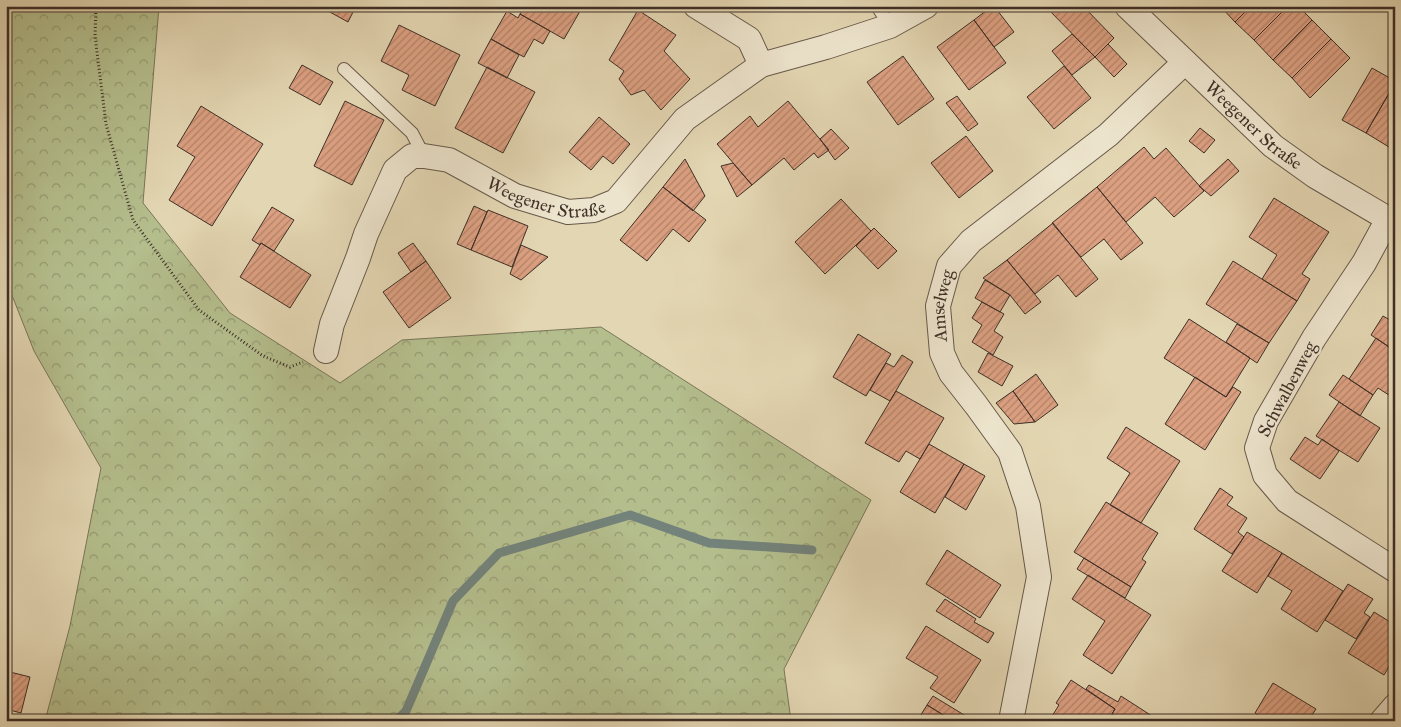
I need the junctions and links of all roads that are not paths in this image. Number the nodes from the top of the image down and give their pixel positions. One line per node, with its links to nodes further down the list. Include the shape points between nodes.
1 (696, 6): 7 (street, via 749,39)
2 (877, 6): 5 (lane)
3 (926, 6): 5 (street, Weegener Straße)
4 (1127, 6): 6 (street, Weegener Straße)
5 (890, 26): 7 (street, Weegener Straße)
6 (1185, 62): 10 (street, Weegener Straße, via 1273,146 1315,176); 14 (street, Amselweg, via 1108,135 971,241 948,266 938,306 942,353 951,373 1010,452 1028,506 1039,577)
7 (760, 65): 9 (street, Weegener Straße, via 685,119 616,201 594,210 568,212 515,196 449,160)
8 (344, 70): 9 (lane, via 412,133)
9 (424, 156): 11 (street, Weegener Straße, via 412,156 395,170 366,234 332,324)
10 (1391, 221): 12 (street, Schwalbenweg, via 1314,338 1266,420 1257,448 1265,475 1287,501)
11 (326, 351)
12 (1395, 570)
13 (1395, 706): 15 (street)
14 (1011, 721)
15 (1382, 721)

